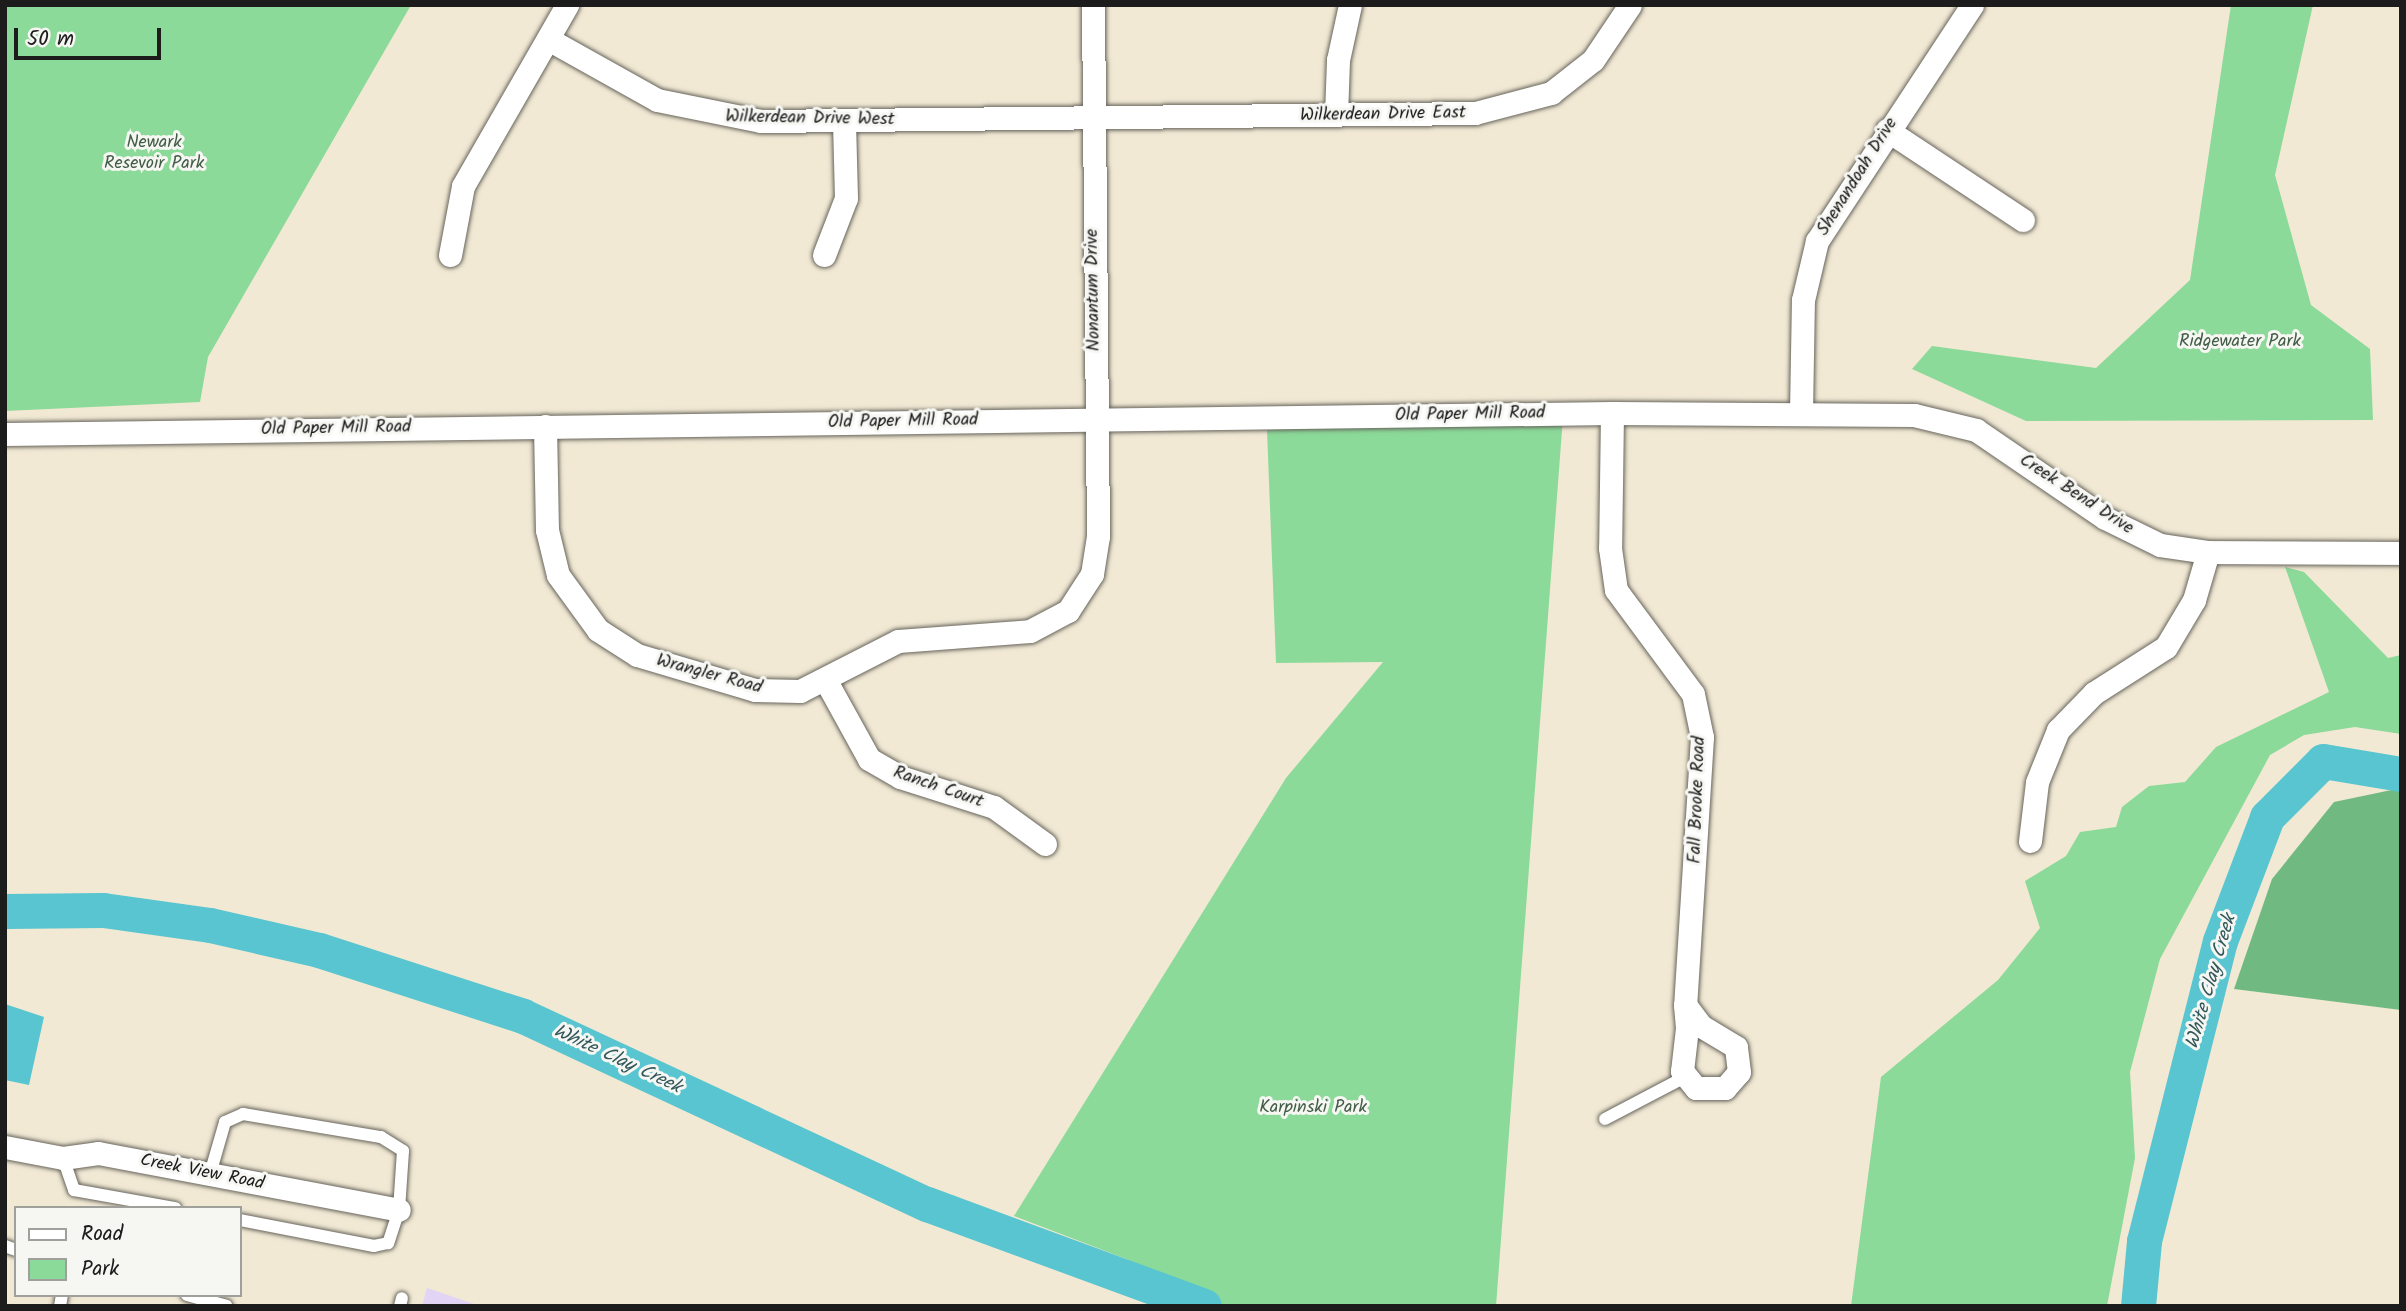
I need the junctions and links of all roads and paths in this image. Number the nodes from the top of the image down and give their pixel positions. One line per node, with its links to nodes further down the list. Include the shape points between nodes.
1 (567, 5): 6 (street)
2 (1093, 5): 8 (street, Nonantum Drive)
3 (1350, 5): 7 (street, via 1338,60)
4 (1630, 5): 7 (street, Wilkerdean Drive East, via 1593,60 1526,104 1475,113)
5 (1972, 5): 10 (street, Shenandoah Drive)
6 (548, 39): 9 (street, Wilkerdean Drive West, via 623,83 689,111 761,121); 12 (street, via 463,186)
7 (1336, 116): 8 (street, Wilkerdean Drive East)
8 (1091, 118): 9 (street, Wilkerdean Drive West); 16 (street, Nonantum Drive)
9 (844, 122): 13 (street, via 846,198)
10 (1887, 130): 11 (street); 14 (street, Shenandoah Drive, via 1817,241 1803,300)
11 (2023, 220)
12 (450, 255)
13 (824, 255)
14 (1801, 412): 15 (street, Old Paper Mill Road); 19 (street, Creek Bend Drive, via 1956,422 2130,532 2160,545)
15 (1612, 413): 16 (street, Old Paper Mill Road); 25 (street, Fall Brooke Road, via 1610,548 1616,590 1693,694 1702,737)
16 (1096, 419): 17 (street, Old Paper Mill Road); 21 (street, Nonantum Drive, via 1098,536)
17 (545, 426): 18 (street, Old Paper Mill Road); 22 (street, Wrangler Road, via 551,552 568,594 598,630 637,655 755,690 800,691)
18 (5, 434)
19 (2208, 552): 20 (street, Creek Bend Drive); 23 (street, via 2194,600 2166,647 2094,693 2057,730 2037,782)
20 (2401, 552)
21 (1092, 574): 22 (street, Wrangler Road, via 1069,611 1049,624 1009,634 917,636 880,649)
22 (826, 681): 24 (street, Ranch Court, via 869,759 900,777 994,807)
23 (2031, 841)
24 (1045, 844)
25 (1685, 1004): 26 (street, Fall Brooke Road); 26 (street, via 1700,1026 1731,1040 1741,1064 1736,1078 1717,1091 1696,1088)
26 (1685, 1077): 27 (lane)
27 (1605, 1119)
28 (5, 1147): 29 (street, Creek View Road)
29 (62, 1158): 30 (street, Creek View Road, via 98,1153); 31 (lane, via 74,1190)
30 (210, 1174): 32 (street, Creek View Road); 32 (lane, via 225,1122 243,1114 381,1137 403,1151)
31 (165, 1206)
32 (398, 1210): 33 (lane, via 388,1243 374,1246)
33 (242, 1220)
34 (194, 1297): 35 (lane)
35 (227, 1306)

